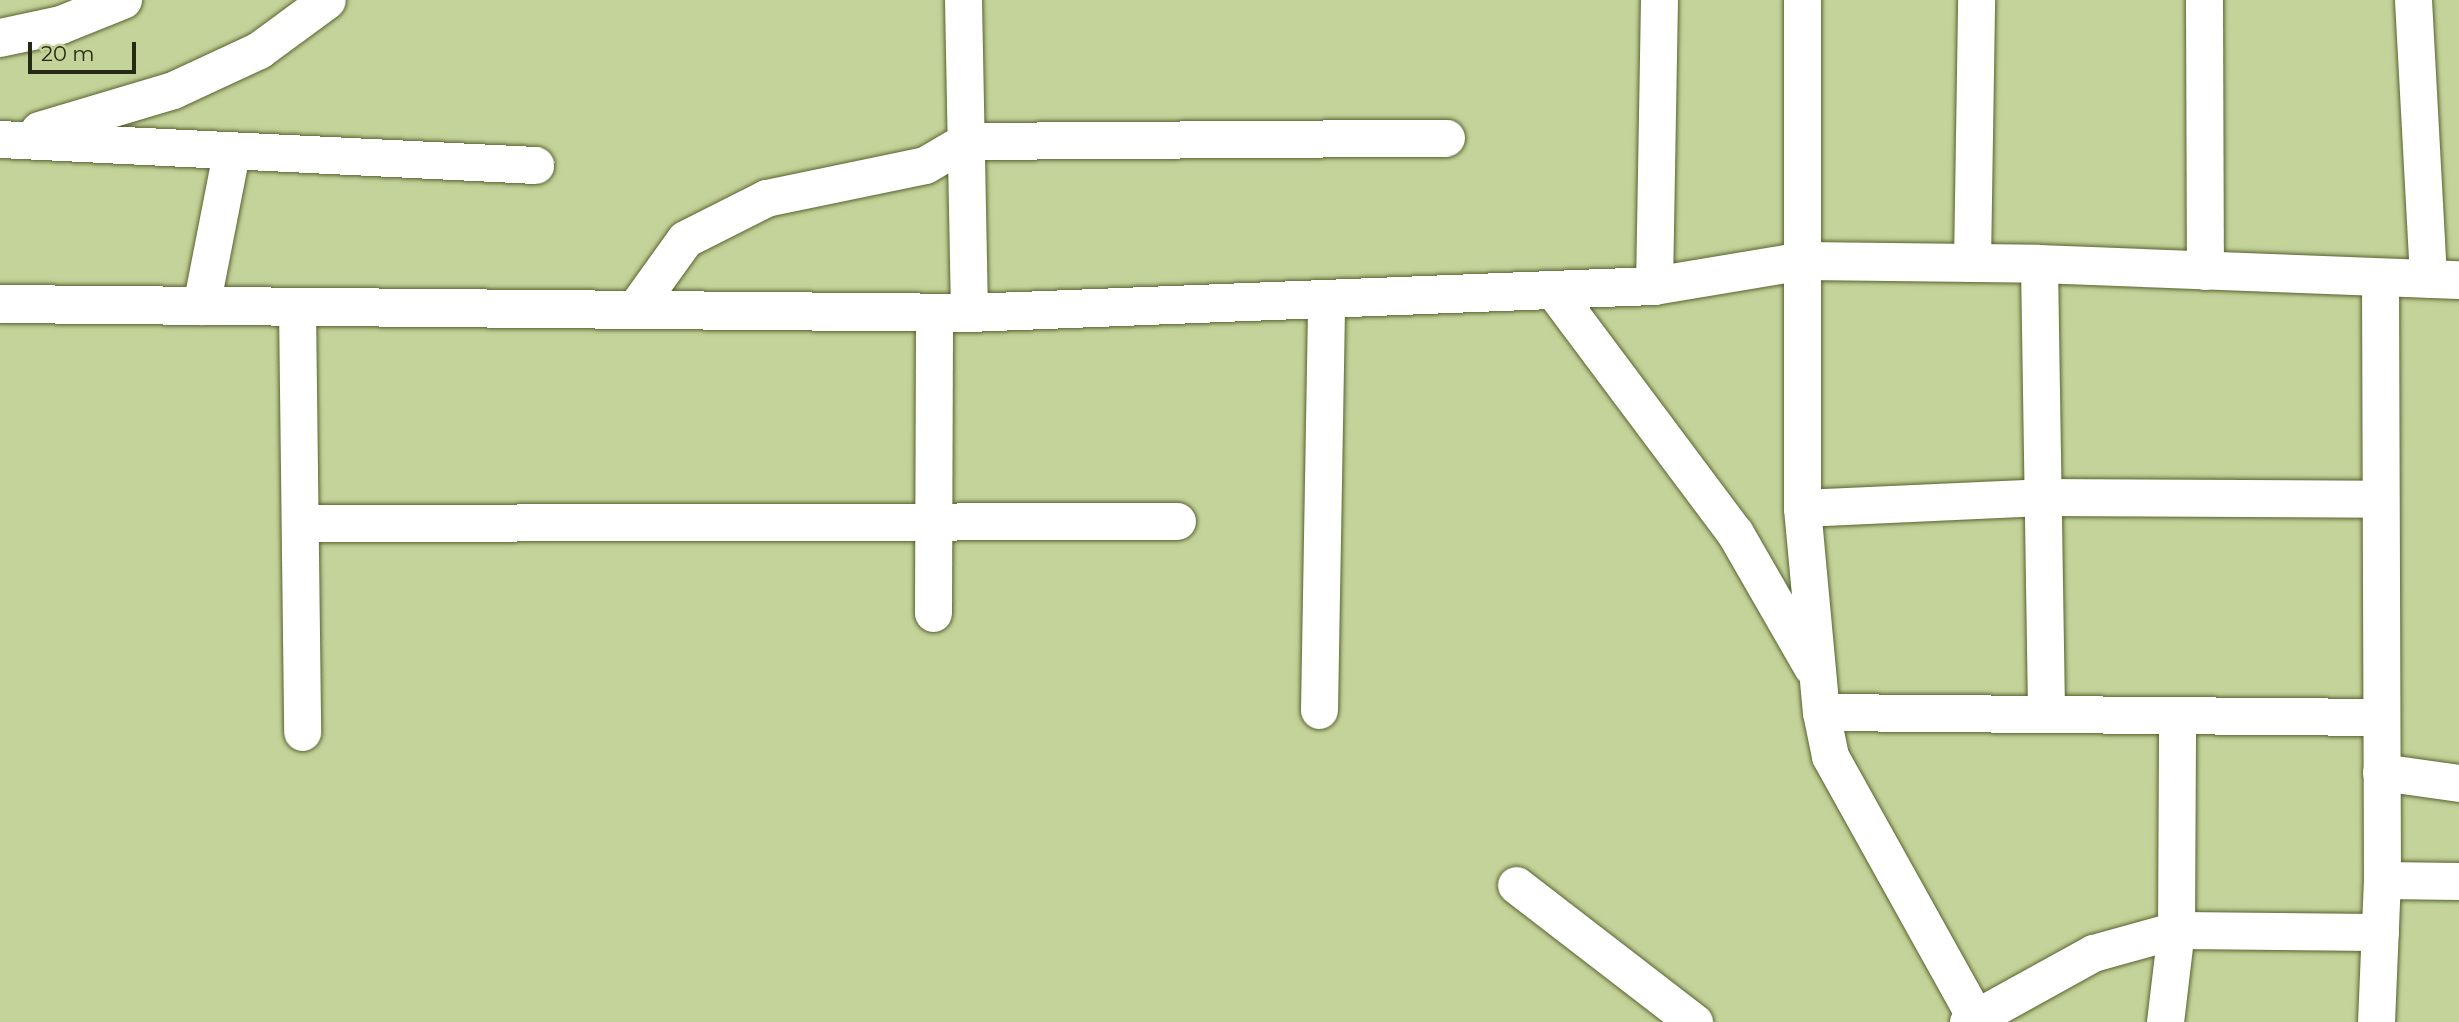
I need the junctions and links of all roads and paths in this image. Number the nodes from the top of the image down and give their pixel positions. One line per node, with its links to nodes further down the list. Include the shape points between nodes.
1 (123, 0): 9 (main road, via 61,25)
2 (327, 0): 10 (street, via 258,50 173,90 73,123)
3 (963, 0): 12 (street)
4 (1659, 0): 21 (street)
5 (1802, 0): 15 (street)
6 (1976, 0): 16 (street)
7 (2204, 0): 18 (street)
8 (2413, 0): 20 (street)
9 (0, 38)
10 (0, 138): 13 (street)
11 (1446, 138): 12 (street)
12 (966, 141): 27 (street, via 925,165 766,198 685,239); 28 (street)
13 (231, 153): 14 (street); 25 (street)
14 (535, 165)
15 (1804, 261): 16 (main road); 21 (main road); 31 (street)
16 (1972, 263): 17 (main road)
17 (2039, 264): 18 (main road); 29 (street)
18 (2205, 271): 19 (main road)
19 (2380, 278): 20 (main road); 30 (street)
20 (2444, 279)
21 (1654, 286): 22 (main road)
22 (1553, 290): 23 (main road); 36 (street, via 1735,533)
23 (1326, 299): 28 (main road); 37 (street)
24 (0, 304): 25 (main road)
25 (201, 306): 26 (main road)
26 (297, 307): 27 (main road); 34 (street)
27 (634, 310): 28 (main road)
28 (952, 313): 32 (street)
29 (2042, 497): 30 (street); 31 (street); 38 (street)
30 (2380, 499): 40 (street)
31 (1802, 508): 36 (street)
32 (933, 521): 33 (street); 34 (street); 35 (street)
33 (1177, 521)
34 (300, 523): 41 (street)
35 (933, 613)
36 (1820, 695): 38 (street); 49 (street, via 1830,757)
37 (1319, 709)
38 (2046, 713): 39 (street)
39 (2177, 715): 40 (street); 47 (street)
40 (2380, 717): 42 (street)
41 (302, 732)
42 (2381, 772): 43 (street); 44 (street)
43 (2459, 783)
44 (2382, 880): 45 (street); 48 (street)
45 (2459, 881)
46 (1516, 885): 50 (street)
47 (2176, 930): 48 (street); 49 (street, via 2093,953); 51 (street)
48 (2380, 932): 52 (street)
49 (1975, 1020)
50 (1693, 1022)
51 (2165, 1022)
52 (2376, 1022)

